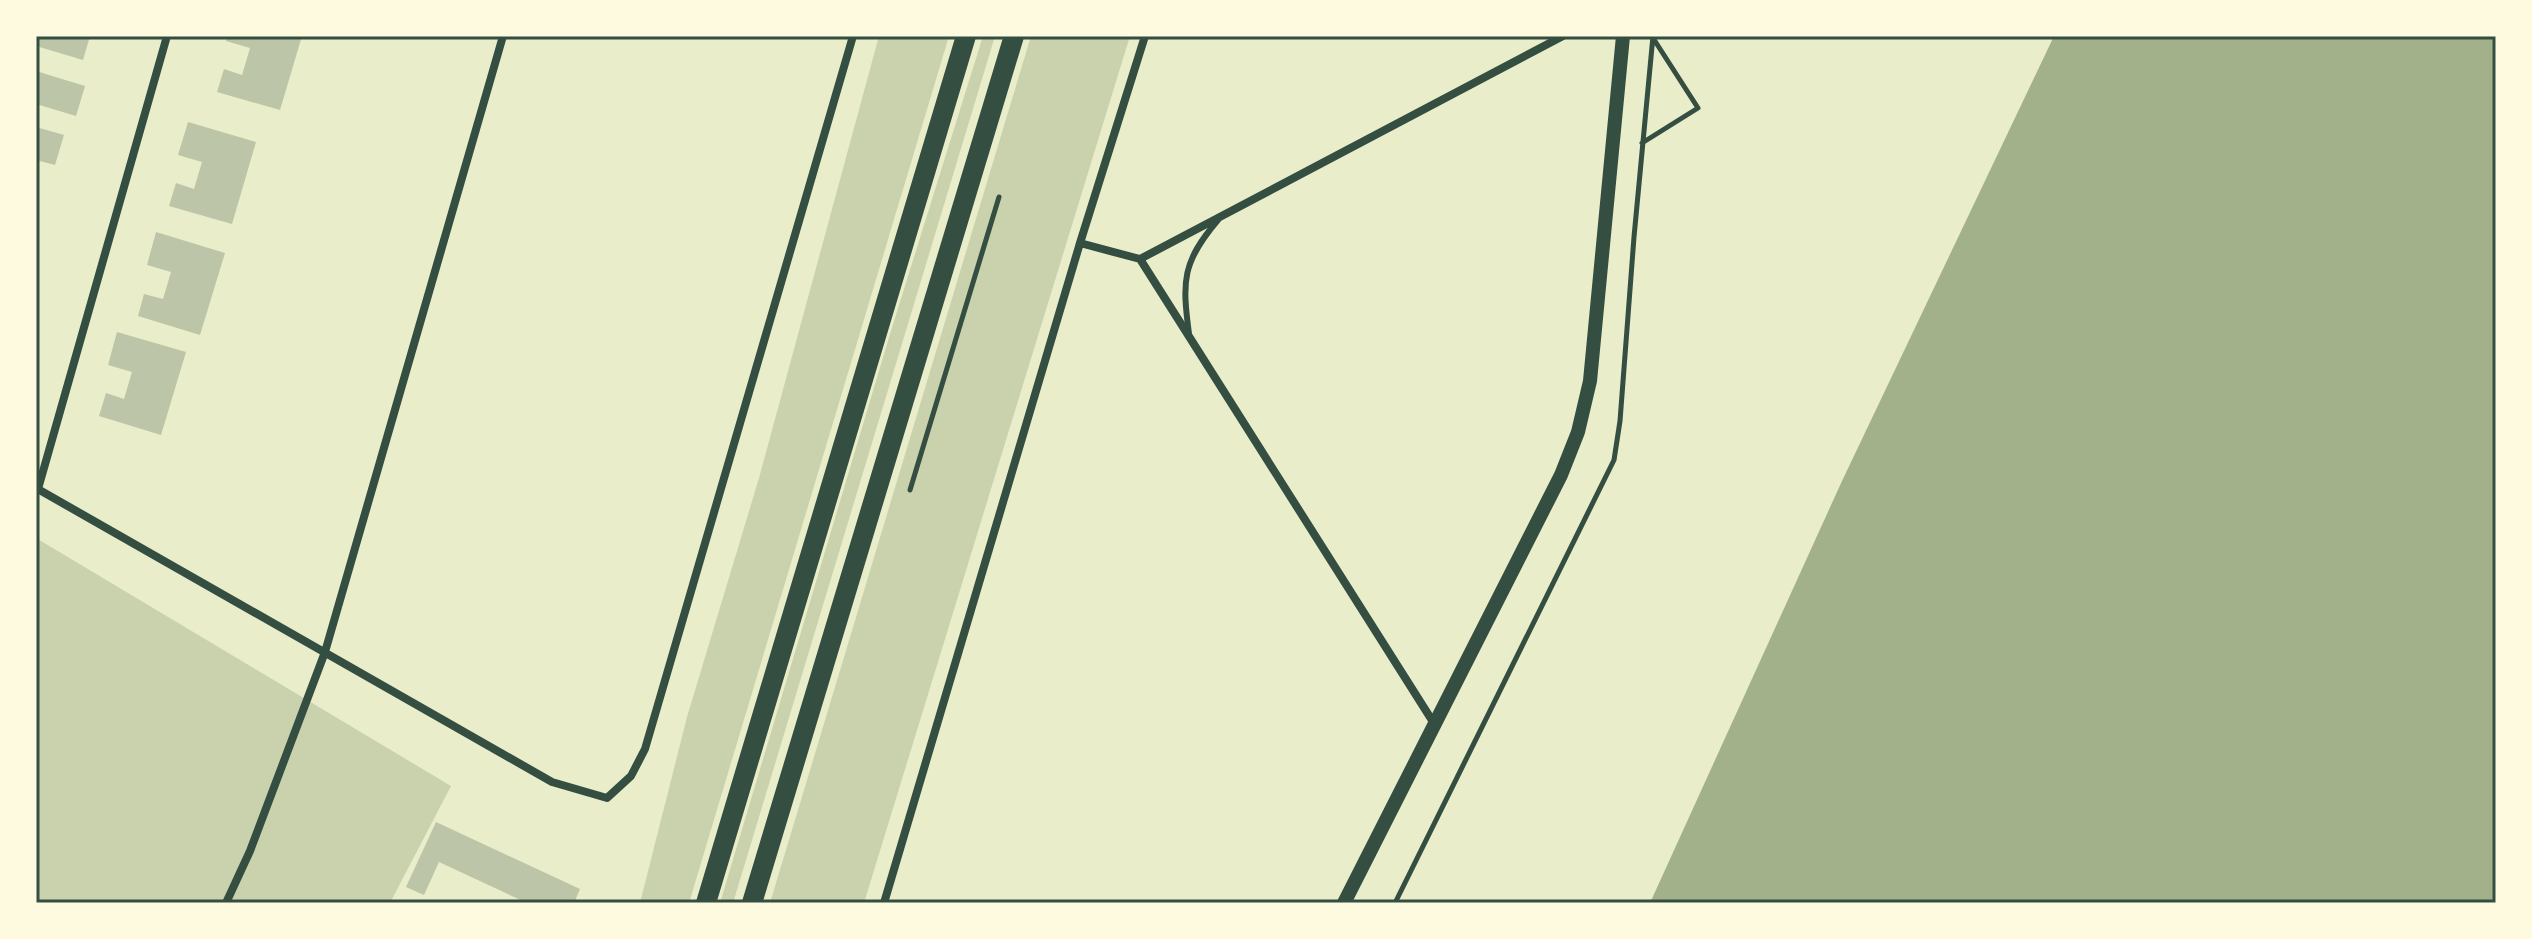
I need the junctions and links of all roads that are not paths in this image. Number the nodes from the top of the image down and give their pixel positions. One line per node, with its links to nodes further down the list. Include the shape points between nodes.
1 (167, 36): 13 (street)
2 (503, 36): 14 (street)
3 (853, 36): 14 (street, via 645,749 631,776 607,798 552,782)
4 (966, 36): 17 (main road)
5 (1014, 36): 18 (main road)
6 (1145, 36): 10 (street)
7 (1563, 36): 9 (street)
8 (1623, 36): 15 (street, via 1590,381 1578,432)
9 (1221, 217): 11 (street); 12 (lane, via 1190,263 1183,292)
10 (1080, 243): 11 (street); 19 (street)
11 (1140, 259): 12 (street)
12 (1190, 338): 15 (street)
13 (37, 489): 14 (street)
14 (325, 652): 16 (street)
15 (1435, 725): 20 (street)
16 (226, 903)
17 (706, 903)
18 (752, 903)
19 (884, 903)
20 (1344, 903)

